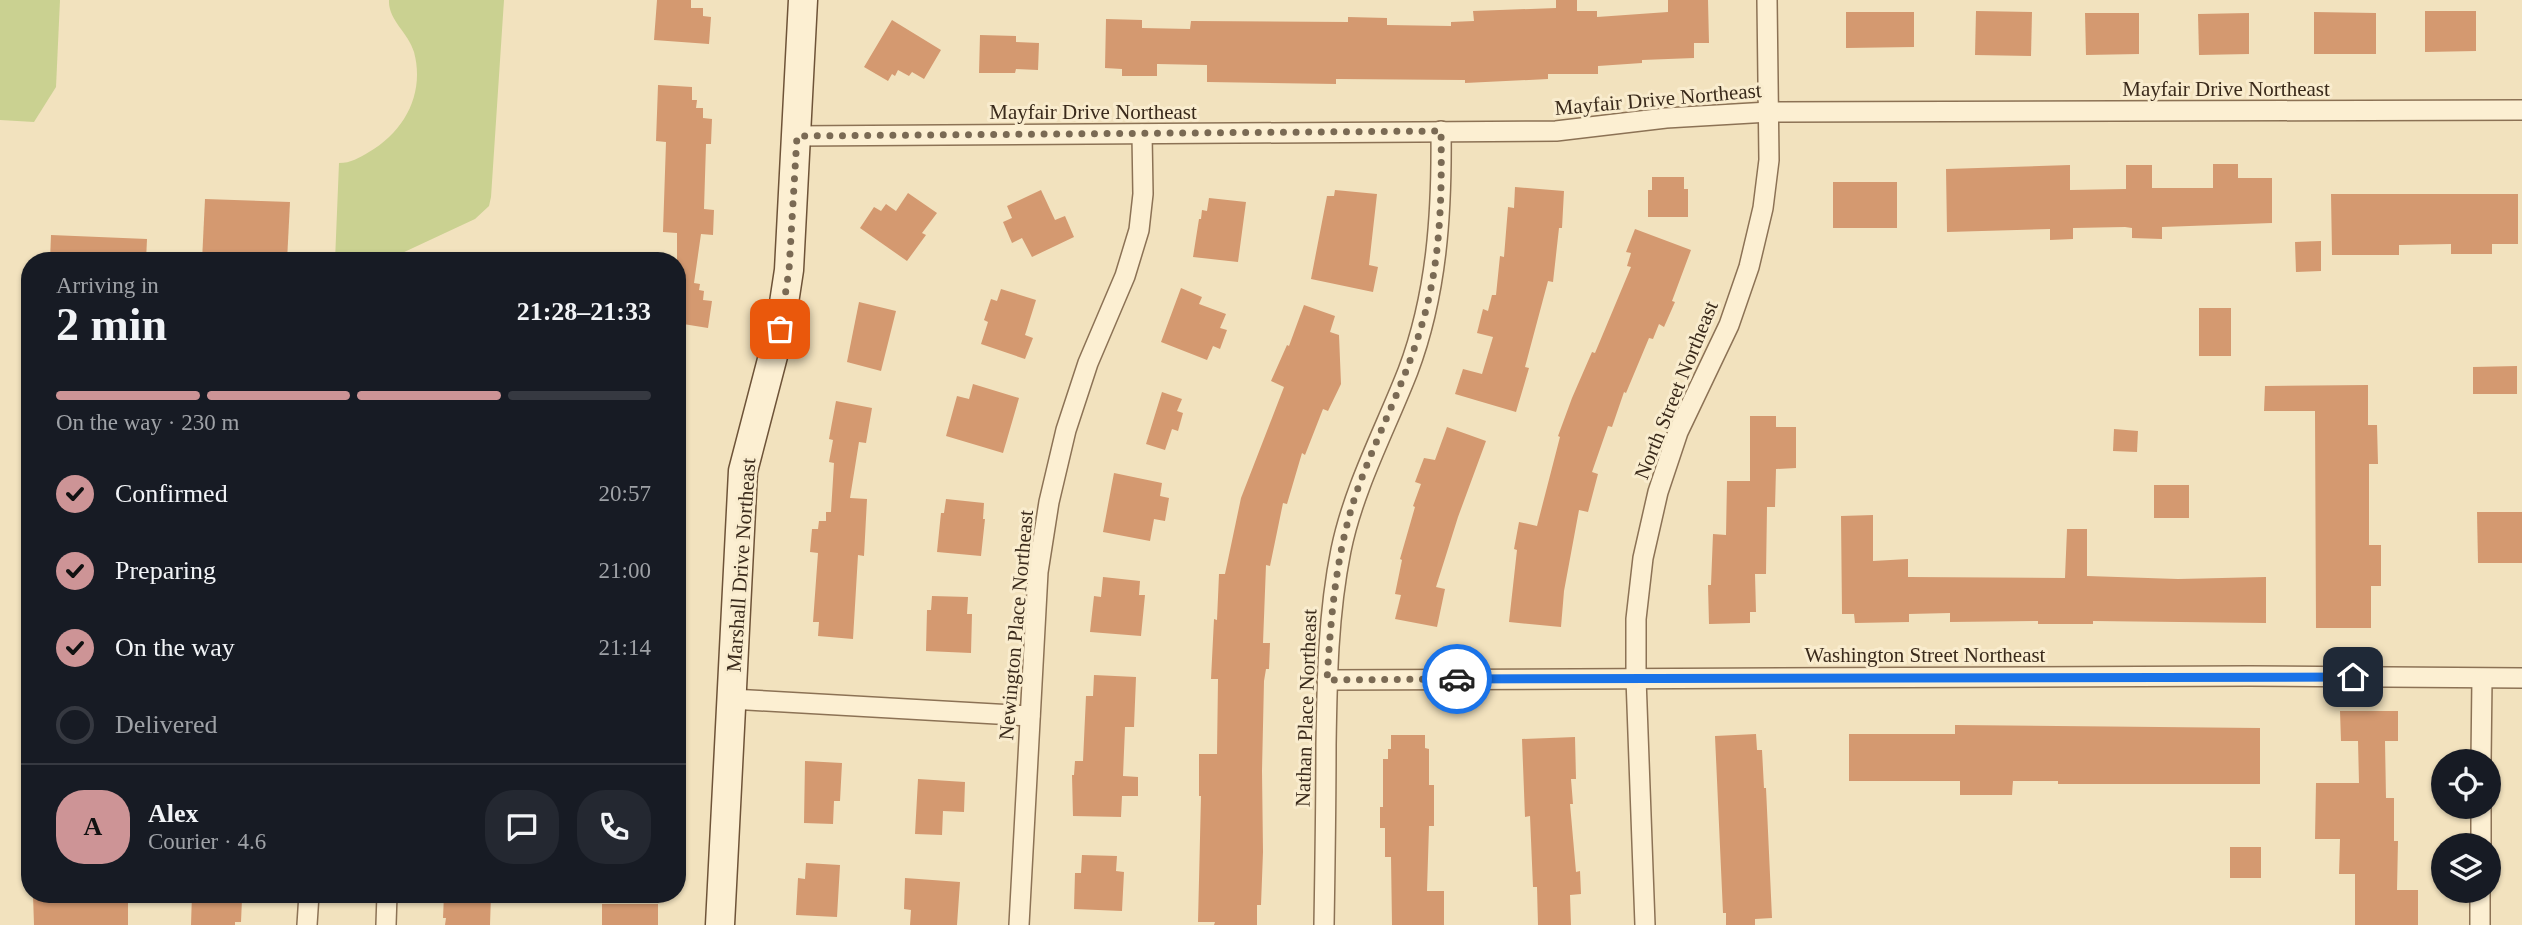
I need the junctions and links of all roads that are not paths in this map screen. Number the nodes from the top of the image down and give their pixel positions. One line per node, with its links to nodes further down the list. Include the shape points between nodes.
1 (803, 0): 7 (street, Marshall Drive Northeast)
2 (1767, 0): 4 (street, North Street Northeast)
3 (2522, 110): 4 (street, Mayfair Drive Northeast)
4 (1769, 112): 5 (street, Mayfair Drive Northeast, via 1556,131); 8 (street, North Street Northeast, via 1763,208 1749,267 1729,325 1678,432 1658,492 1643,558)
5 (1441, 131): 6 (street, Mayfair Drive Northeast); 11 (street, Nathan Place Northeast, via 1437,255 1425,314 1408,369 1357,491 1341,547 1331,607)
6 (1142, 134): 7 (street, Mayfair Drive Northeast); 13 (street, Newington Place Northeast, via 1139,230 1088,363 1049,502 1038,572)
7 (797, 136): 12 (street, Marshall Drive Northeast, via 789,270 780,329 743,471)
8 (1636, 678): 10 (street, Washington Street Northeast); 11 (street, Washington Street Northeast); 23 (street, North Street Northeast)
9 (2522, 678): 10 (street, Washington Street Northeast)
10 (2482, 679): 14 (street)
11 (1327, 680): 22 (street, Nathan Place Northeast)
12 (731, 699): 13 (street); 20 (street, Marshall Drive Northeast)
13 (1030, 716): 21 (street, Newington Place Northeast)
14 (2481, 749)
15 (308, 903): 18 (street)
16 (387, 903): 19 (street)
17 (2480, 903): 24 (street)
18 (307, 925)
19 (386, 925)
20 (720, 925)
21 (1019, 925)
22 (1324, 925)
23 (1645, 925)
24 (2480, 925)

